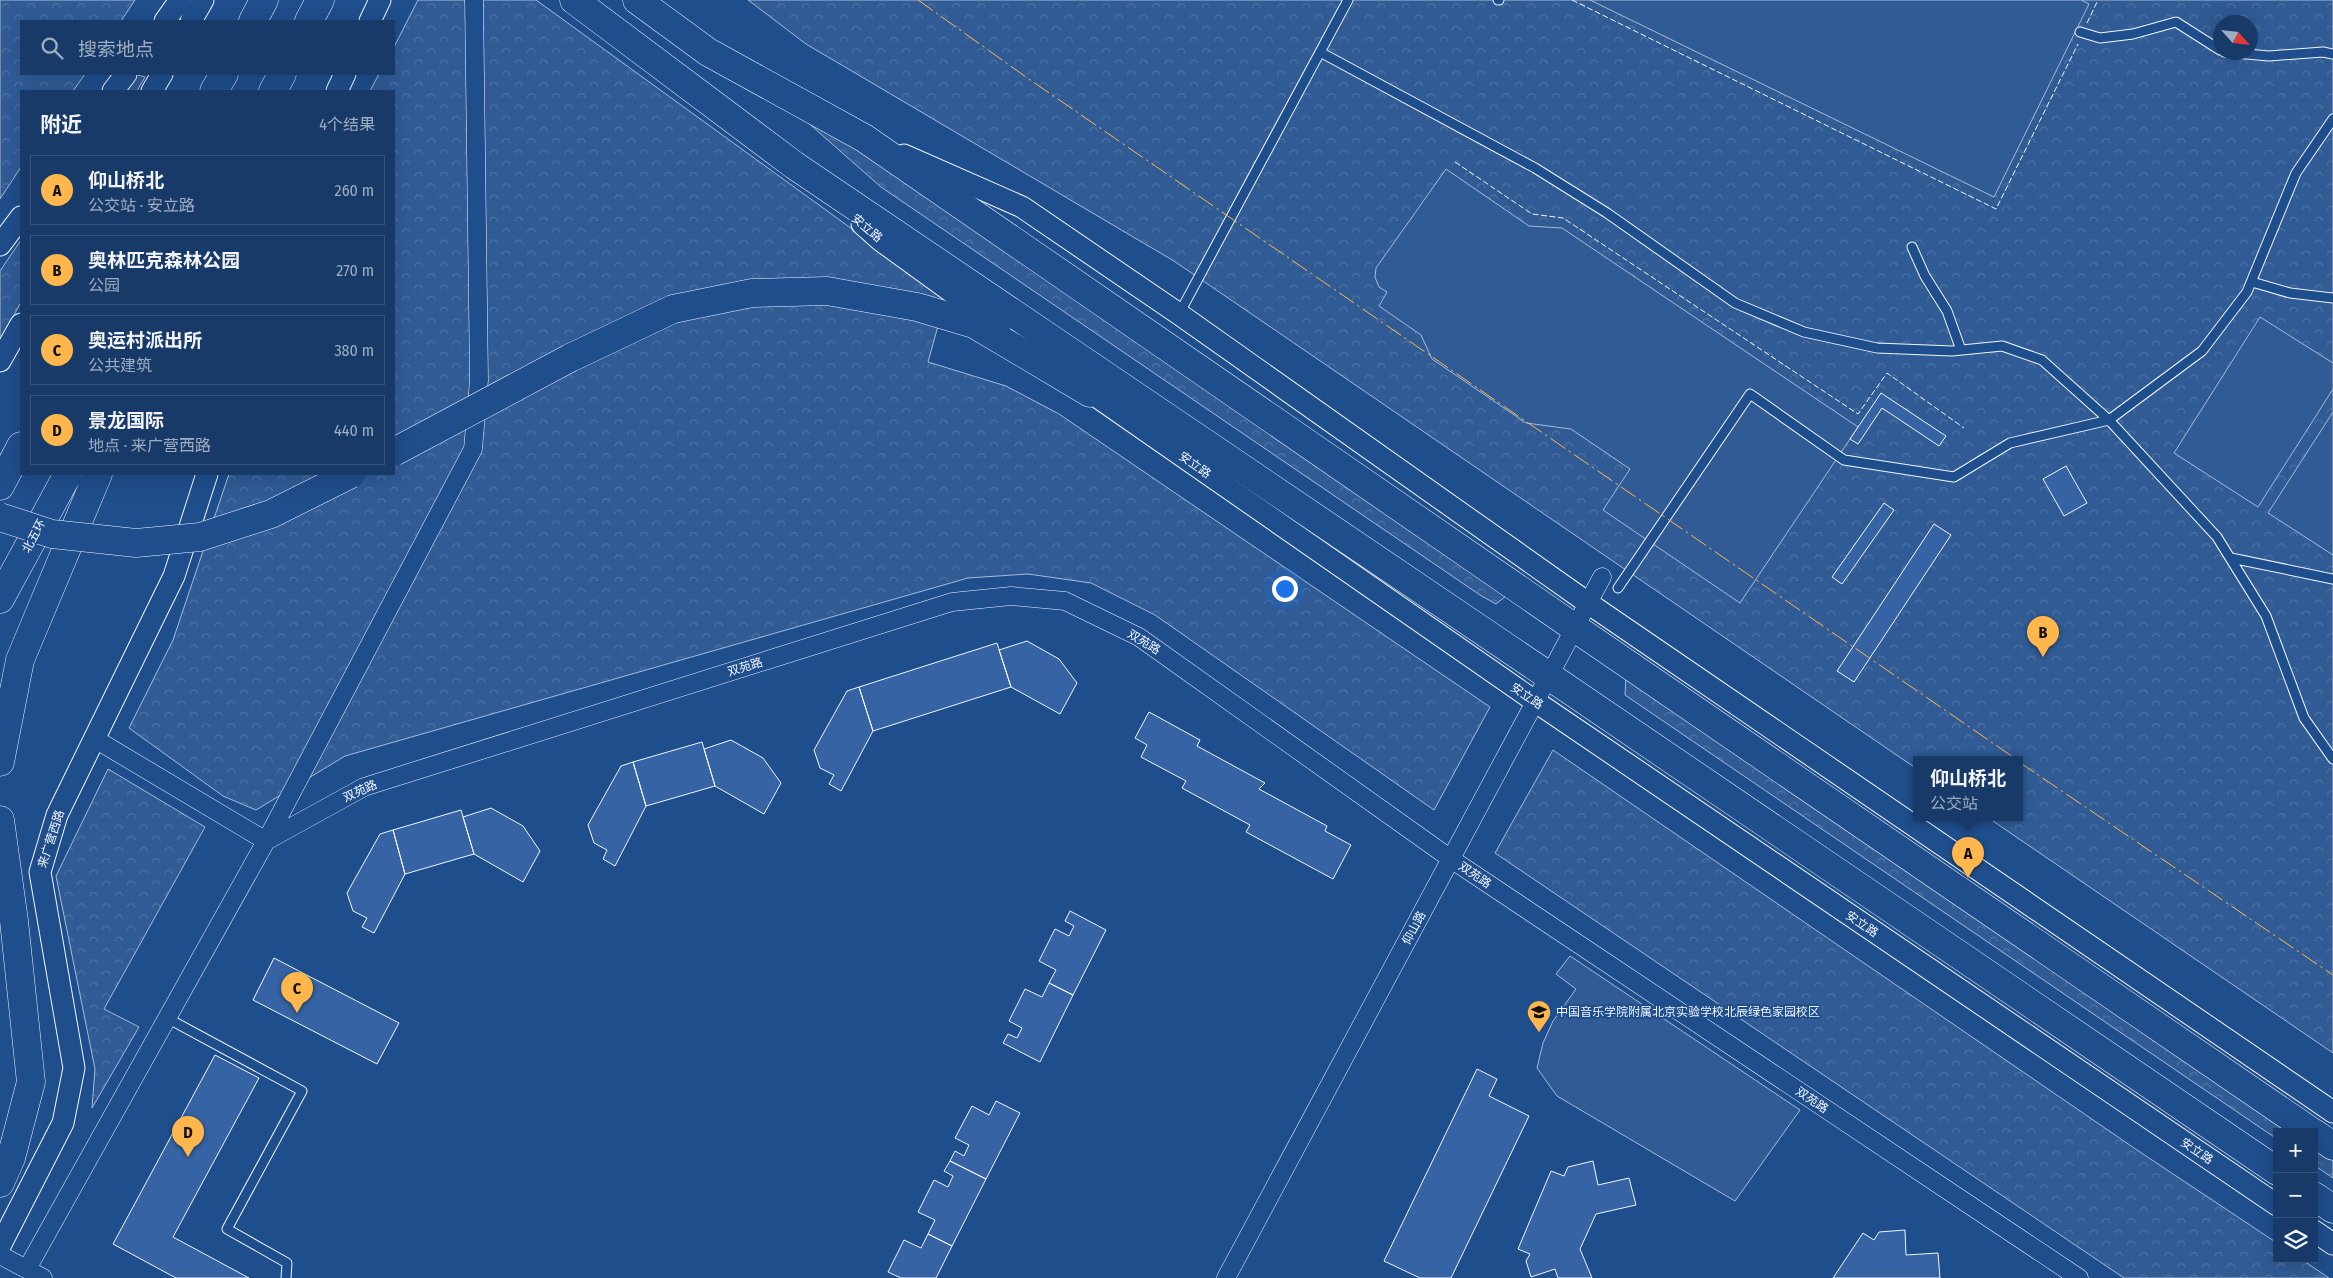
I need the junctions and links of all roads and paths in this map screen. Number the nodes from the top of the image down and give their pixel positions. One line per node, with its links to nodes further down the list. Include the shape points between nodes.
1 (180, 0): 10 (street)
2 (203, 0): 11 (street)
3 (264, 0): 12 (main road)
4 (320, 0): 13 (main road)
5 (380, 0): 14 (street)
6 (474, 0): 65 (street, via 479,389 473,449)
7 (574, 0): 32 (main road, 安立路)
8 (637, 0): 31 (main road, via 708,52)
9 (1348, 0): 17 (lane)
10 (166, 20)
11 (192, 20)
12 (254, 20)
13 (310, 20)
14 (370, 20)
15 (2080, 32): 16 (lane, via 2100,38 2133,34 2176,22)
16 (2213, 46)
17 (1320, 52): 38 (lane); 40 (lane, via 1535,168 1607,213 1735,303 1804,332 1877,348)
18 (2333, 54): 19 (lane)
19 (2258, 55)
20 (125, 75): 25 (street)
21 (161, 75): 26 (street)
22 (223, 75): 27 (main road)
23 (281, 75): 28 (main road)
24 (345, 75): 29 (street)
25 (114, 90)
26 (153, 90)
27 (215, 90)
28 (274, 90)
29 (338, 90)
30 (2333, 119): 36 (lane, via 2296,173)
31 (864, 138): 38 (street, via 1022,207); 58 (main road)
32 (794, 165): 42 (street, 安立路, via 880,240); 59 (main road, 安立路)
33 (20, 217): 34 (street)
34 (0, 246)
35 (1912, 247): 40 (lane, via 1925,276 1947,310)
36 (2252, 282): 37 (lane, via 2290,293); 43 (lane, via 2202,351)
37 (2333, 298)
38 (1179, 314): 57 (street)
39 (20, 326): 41 (street)
40 (1961, 350): 43 (lane, via 2002,346 2042,360)
41 (0, 362)
42 (1090, 393): 45 (main road, bridge, via 974,324 917,307 827,291 752,293 673,309 570,358); 60 (street, 安立路)
43 (2109, 420): 52 (lane, via 2217,537); 55 (lane, via 2010,443 1954,477 1844,460 1750,394)
44 (20, 448): 50 (main road)
45 (395, 451)
46 (67, 475): 56 (main road, 北五环)
47 (98, 475): 63 (main road, via 20,660)
48 (207, 475): 61 (street, 来广营西路, via 174,576)
49 (349, 475): 51 (main road, bridge, via 271,514 200,537 136,544 52,534)
50 (0, 486)
51 (0, 517)
52 (2230, 558): 54 (lane); 62 (lane, via 2266,616 2304,718)
53 (1602, 577): 57 (street, 仰山路)
54 (2333, 579)
55 (1618, 588)
56 (0, 599)
57 (1588, 603): 58 (street, 仰山路); 68 (street)
58 (1575, 628): 59 (street, 仰山路); 69 (main road)
59 (1550, 676): 60 (street, 仰山路); 72 (main road, 安立路)
60 (1536, 702): 66 (street, 仰山路); 75 (street, 安立路)
61 (95, 738): 65 (street); 79 (street, 来广营西路, via 57,815 40,872 74,1068 63,1124)
62 (2333, 759)
63 (0, 762)
64 (0, 820): 73 (main road, via 31,1082 11,1158)
65 (266, 841): 66 (street, 双苑路, via 364,787 952,602 1011,596 1065,601 1139,637); 67 (street)
66 (1451, 859): 84 (street, 仰山路); 85 (street, 双苑路)
67 (167, 1018): 81 (street); 83 (lane, via 302,1091 227,1229 287,1264)
68 (2333, 1112)
69 (2307, 1128)
70 (2318, 1136): 71 (main road)
71 (2333, 1146)
72 (2273, 1168)
73 (0, 1183)
74 (2318, 1199): 76 (main road)
75 (2273, 1202)
76 (2333, 1209)
77 (2318, 1234): 78 (street)
78 (2333, 1244)
79 (0, 1246)
80 (0, 1255): 81 (street)
81 (27, 1269): 82 (street)
82 (43, 1278)
83 (286, 1278)
84 (1226, 1278)
85 (2079, 1278)

